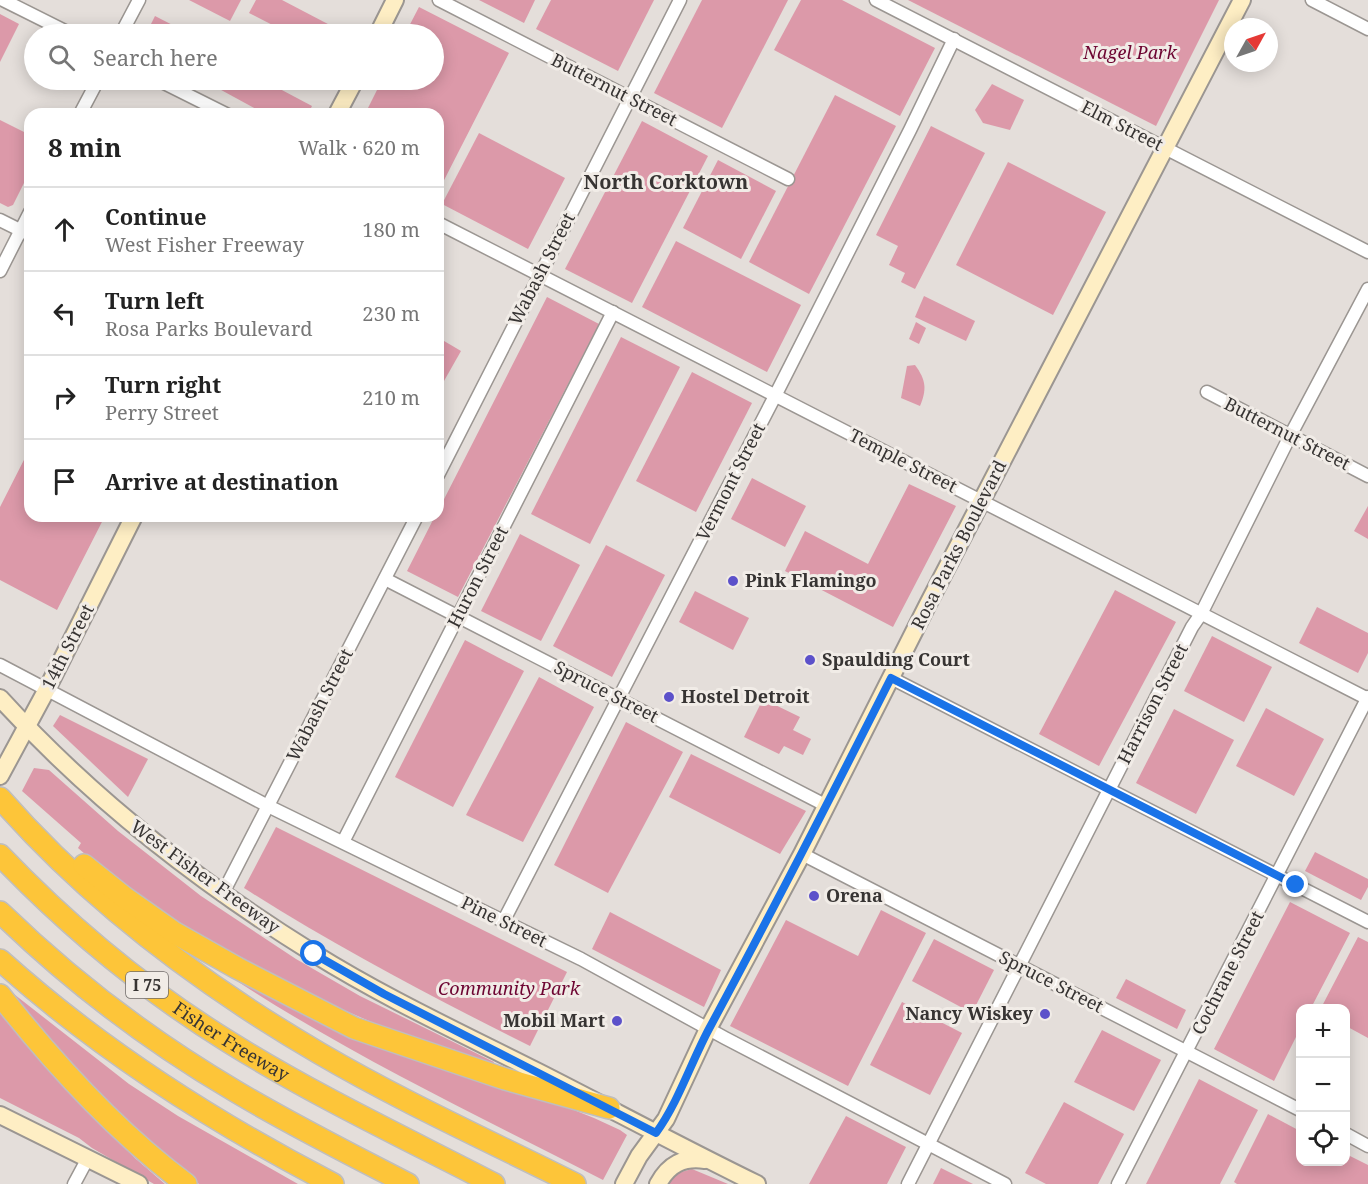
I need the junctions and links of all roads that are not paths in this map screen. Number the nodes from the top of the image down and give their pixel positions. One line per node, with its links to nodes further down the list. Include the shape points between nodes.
1 (3, 0): 9 (street)
2 (139, 0): 10 (street)
3 (395, 0): 11 (street)
4 (439, 0): 17 (street, Butternut Street)
5 (680, 0): 17 (street, Wabash Street)
6 (876, 0): 13 (street, Elm Street)
7 (1242, 0): 21 (street, Rosa Parks Boulevard)
8 (1312, 0): 12 (street)
9 (51, 24)
10 (126, 24)
11 (383, 24)
12 (1368, 29)
13 (954, 39): 21 (street, Elm Street); 33 (street, Vermont Street)
14 (93, 90): 18 (street)
15 (178, 90): 19 (street)
16 (350, 90): 20 (street)
17 (630, 98): 22 (street, Butternut Street); 29 (street, Wabash Street)
18 (83, 108)
19 (214, 108)
20 (340, 108)
21 (1164, 147): 27 (street, Elm Street); 39 (street, Rosa Parks Boulevard)
22 (788, 179)
23 (0, 220): 25 (street)
24 (444, 226): 29 (street, Temple Street)
25 (24, 232)
26 (24, 235): 28 (street)
27 (1368, 252)
28 (0, 271)
29 (540, 275): 31 (street, Temple Street); 36 (street, Wabash Street)
30 (1368, 289): 34 (street, Harrison Street)
31 (613, 312): 33 (street, Temple Street); 44 (street, Huron Street)
32 (1207, 393): 34 (street, Butternut Street)
33 (776, 396): 39 (street, Temple Street); 49 (street, Vermont Street)
34 (1290, 436): 38 (street, Butternut Street); 43 (street, Harrison Street)
35 (444, 448): 36 (street)
36 (450, 451): 37 (street, Wabash Street)
37 (444, 463)
38 (1368, 476)
39 (982, 502): 43 (street, Temple Street); 46 (street, Rosa Parks Boulevard)
40 (131, 522): 47 (street, 14th Street)
41 (414, 522): 42 (street, Wabash Street)
42 (385, 579): 44 (street, Spruce Street); 56 (street, Wabash Street)
43 (1201, 614): 50 (street, Temple Street); 53 (street, Harrison Street)
44 (458, 617): 49 (street, Spruce Street); 58 (street, Huron Street)
45 (0, 665): 47 (street, Pine Street)
46 (891, 678): 53 (street); 55 (street, Rosa Parks Boulevard)
47 (47, 689): 51 (street, 14th Street); 56 (street, Pine Street)
48 (0, 698): 51 (street, West Fisher Freeway)
49 (619, 699): 55 (street, Spruce Street); 64 (street, Vermont Street)
50 (1368, 699): 61 (street, Cochrane Street)
51 (26, 726): 52 (street, 14th Street); 62 (street, West Fisher Freeway, via 124,819)
52 (4, 769)
53 (1110, 789): 61 (street); 67 (street, Harrison Street)
54 (0, 798): 57 (highway)
55 (826, 806): 59 (street, Rosa Parks Boulevard)
56 (268, 807): 58 (street, Pine Street); 62 (street, Wabash Street)
57 (15, 815): 71 (highway, via 175,933 354,1028 505,1079); 88 (highway, via 117,913 242,1006 320,1054)
58 (343, 842): 64 (street, Pine Street)
59 (802, 854): 67 (street, Spruce Street); 69 (street, Rosa Parks Boulevard)
60 (0, 855): 87 (highway, Fisher Freeway / I 75, via 71,924 174,1006 312,1090)
61 (1277, 876): 65 (street); 70 (street, Cochrane Street)
62 (222, 894): 71 (street, West Fisher Freeway, via 384,994)
63 (0, 912): 86 (highway, I 75, via 60,967 177,1055 298,1127)
64 (503, 922): 69 (street, Pine Street)
65 (1368, 922)
66 (0, 960): 85 (highway, via 88,1033 155,1081 237,1132)
67 (1020, 966): 70 (street, Spruce Street); 76 (street, Harrison Street)
68 (0, 996): 84 (highway, via 94,1105)
69 (708, 1029): 74 (street, Rosa Parks Boulevard); 76 (street, Pine Street)
70 (1188, 1052): 72 (street, Spruce Street); 92 (street, Cochrane Street)
71 (609, 1108): 74 (street, West Fisher Freeway)
72 (1296, 1108)
73 (0, 1115): 78 (street)
74 (656, 1133): 79 (street, West Fisher Freeway); 80 (street, Rosa Parks Boulevard)
75 (1350, 1136): 77 (street)
76 (928, 1144): 90 (street, Harrison Street); 91 (street, Pine Street)
77 (1368, 1146)
78 (88, 1158): 82 (street); 83 (street)
79 (709, 1161): 81 (street, via 684,1160 664,1173); 89 (street, West Fisher Freeway)
80 (628, 1177)
81 (658, 1183)
82 (74, 1184)
83 (139, 1184)
84 (186, 1184)
85 (333, 1184)
86 (408, 1184)
87 (494, 1184)
88 (574, 1184)
89 (757, 1184)
90 (908, 1184)
91 (1005, 1184)
92 (1118, 1184)

